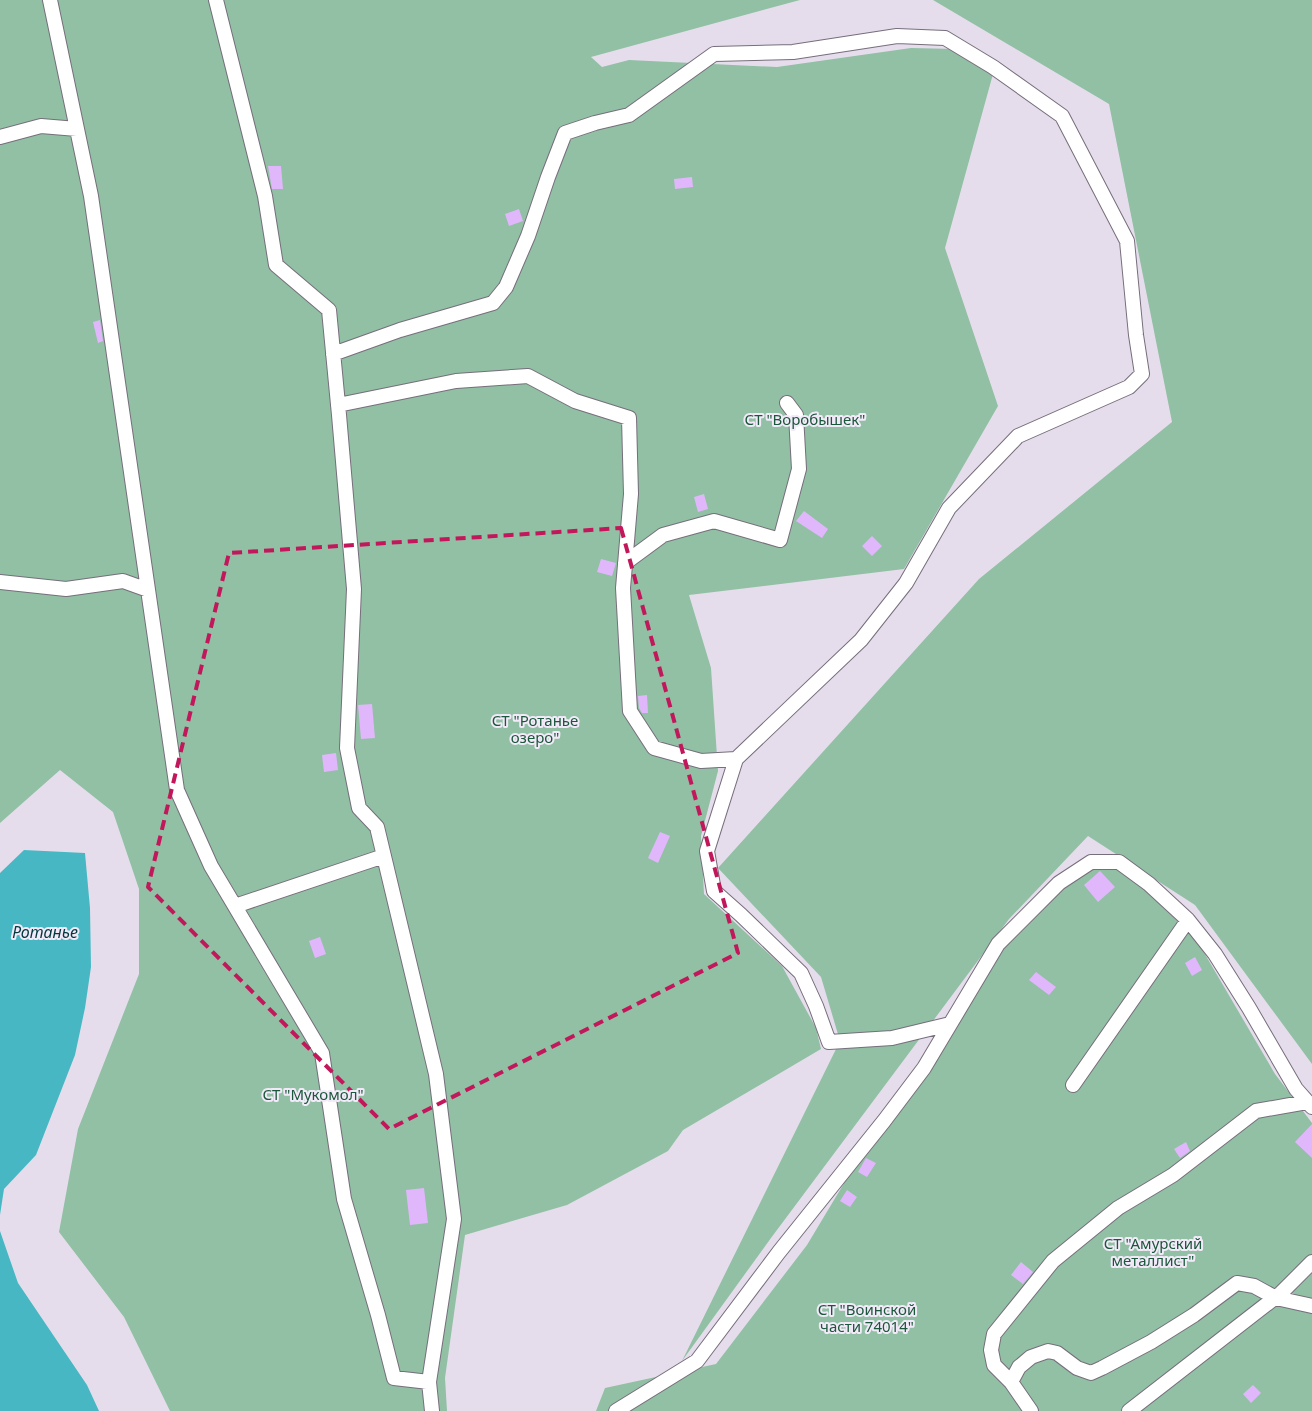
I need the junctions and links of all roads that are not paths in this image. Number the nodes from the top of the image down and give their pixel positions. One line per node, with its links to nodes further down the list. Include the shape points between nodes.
1 (50, 0): 3 (street)
2 (216, 0): 5 (street, via 265,196 276,265 328,310)
3 (77, 129): 4 (street, via 41,126); 10 (street, via 91,196)
4 (0, 137)
5 (333, 354): 7 (street); 11 (street, via 400,330 493,303 506,287 528,236 565,133 629,115 714,54 793,52 897,36 945,38 1062,116 1127,240 1142,374 1128,387 1018,436 949,508 906,583 861,640)
6 (787, 403): 8 (street, via 796,415 799,469 780,540 714,521 663,535)
7 (338, 405): 8 (street, via 456,381 528,376 576,401 629,418 631,494); 12 (street, via 354,589 347,748 359,808 377,827)
8 (625, 563): 11 (street, via 623,588 630,711 654,748 701,761)
9 (0, 582): 10 (street, via 66,589 124,581)
10 (148, 590): 13 (street, via 177,790 212,866)
11 (736, 759): 15 (street, via 708,851 714,891 801,973 829,1042 892,1038)
12 (384, 856): 13 (street); 21 (street, via 436,1074 454,1219)
13 (235, 906): 21 (street, via 322,1053 344,1199 394,1378)
14 (1188, 920): 15 (street, via 1119,862 1091,862 1059,883 998,944); 16 (street); 17 (street, via 1215,954 1296,1089)
15 (950, 1024): 23 (street, via 896,1106 697,1361)
16 (1073, 1085)
17 (1310, 1105): 22 (street, via 1256,1110 1174,1175 1118,1208 1053,1261 994,1334 991,1350 994,1365)
18 (1312, 1262): 19 (street)
19 (1276, 1298): 20 (street); 22 (street, via 1254,1286 1237,1283 1151,1342 1091,1373 1048,1351 1019,1367); 27 (street)
20 (1312, 1306)
21 (429, 1382): 24 (street)
22 (1010, 1382): 26 (street)
23 (628, 1407): 25 (street)
24 (432, 1411)
25 (616, 1411)
26 (1031, 1411)
27 (1129, 1411)

